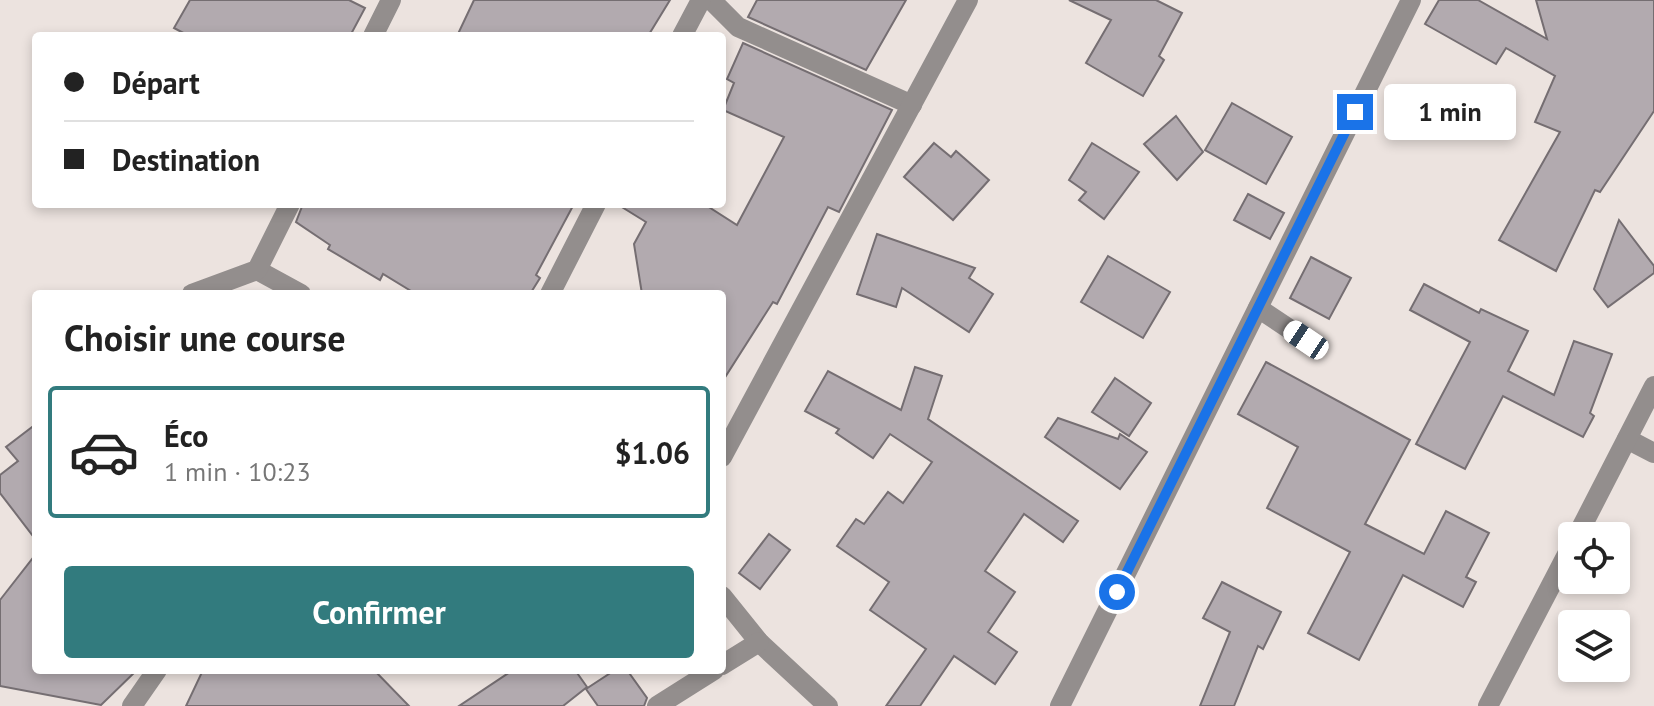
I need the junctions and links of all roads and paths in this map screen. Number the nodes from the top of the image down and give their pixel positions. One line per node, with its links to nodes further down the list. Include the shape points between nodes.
1 (391, 0): 6 (street)
2 (701, 0): 7 (street)
3 (711, 0): 8 (street, via 738,27)
4 (968, 0): 8 (street)
5 (1411, 0): 15 (street)
6 (375, 32)
7 (684, 32)
8 (912, 105): 19 (street)
9 (288, 208): 11 (street)
10 (594, 208): 14 (street)
11 (257, 270): 12 (street); 13 (street)
12 (203, 290)
13 (294, 290)
14 (552, 290)
15 (1258, 308): 16 (street); 31 (street)
16 (1306, 340)
17 (1654, 386): 18 (street)
18 (1627, 439): 20 (street); 21 (street)
19 (726, 450)
20 (1654, 453)
21 (1584, 522)
22 (1558, 572): 32 (street)
23 (726, 601): 24 (street)
24 (759, 642): 25 (street); 30 (street)
25 (726, 663)
26 (154, 674): 28 (street)
27 (708, 674): 29 (street)
28 (132, 706)
29 (657, 706)
30 (828, 706)
31 (1060, 706)
32 (1488, 706)

